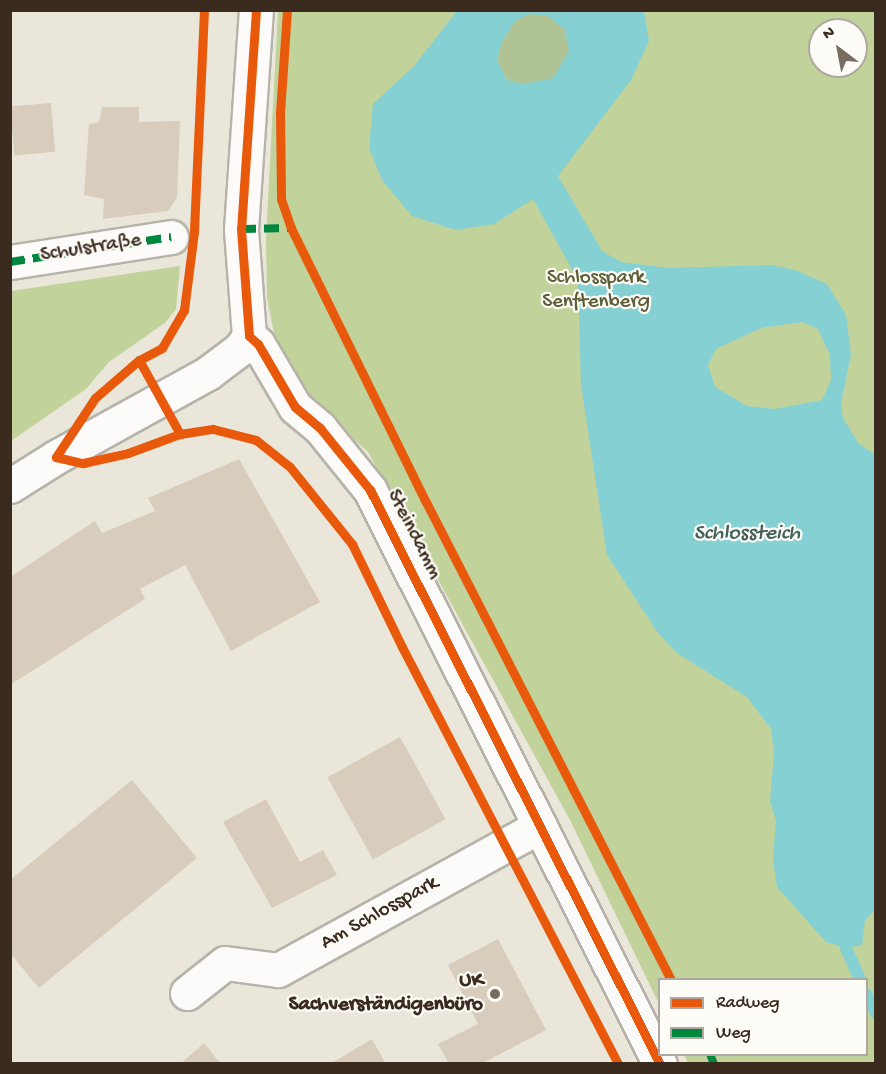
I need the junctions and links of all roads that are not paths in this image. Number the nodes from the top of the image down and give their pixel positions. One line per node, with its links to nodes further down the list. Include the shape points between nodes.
1 (256, 10): 4 (street, via 242,229)
2 (171, 237): 3 (street, Schulstraße)
3 (10, 262)
4 (249, 336): 5 (street, via 240,349 208,373); 6 (street, Steindamm, via 258,344 295,407 320,428 370,490)
5 (10, 486)
6 (540, 826): 7 (street, Am Schlosspark, via 278,970 225,963); 8 (street, Steindamm)
7 (187, 993)
8 (660, 1064)

